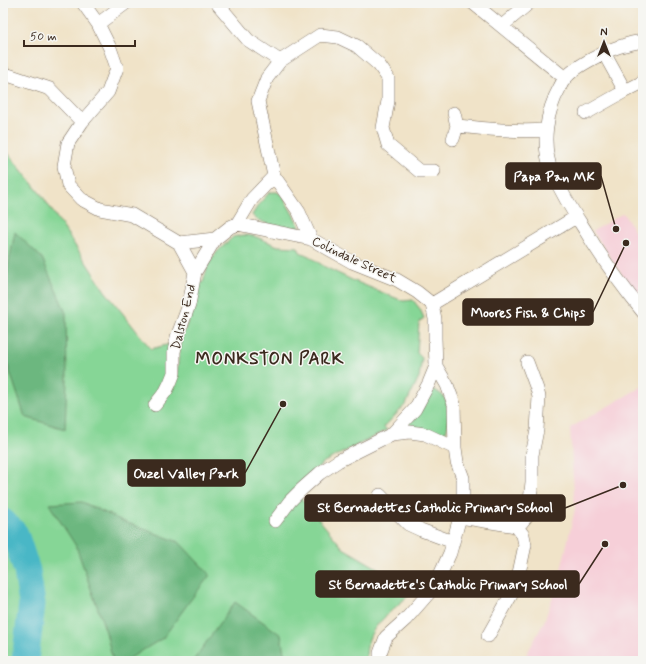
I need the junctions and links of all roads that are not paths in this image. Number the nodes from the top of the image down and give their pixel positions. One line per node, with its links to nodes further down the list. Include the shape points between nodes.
1 (83, 3): 6 (street)
2 (126, 3): 6 (street)
3 (217, 3): 10 (street, via 248,40)
4 (473, 3): 7 (street)
5 (529, 3): 7 (street)
6 (98, 24): 17 (street, via 117,68 108,92)
7 (502, 26): 12 (street)
8 (643, 41): 9 (street)
9 (604, 53): 12 (street, via 583,64); 14 (street)
10 (280, 61): 21 (street, via 320,35 338,37 357,46 379,65 388,78 388,101 383,128 388,145 419,171); 22 (street, via 267,78 258,101)
11 (3, 72): 17 (street, via 50,89)
12 (565, 78): 19 (street, via 554,98)
13 (643, 82): 14 (street)
14 (625, 91): 16 (street)
15 (454, 113): 18 (street)
16 (586, 113)
17 (82, 122): 27 (street, via 68,143 64,166 68,185 81,199 100,209 132,215)
18 (457, 126): 19 (street, via 516,131); 20 (street)
19 (546, 130): 23 (street, via 546,149 552,171)
20 (453, 139)
21 (434, 171)
22 (274, 176): 24 (street, via 252,199); 26 (street, via 299,212)
23 (576, 217): 29 (street); 30 (street, via 602,258)
24 (237, 224): 25 (street); 26 (street, Colindale Street)
25 (215, 239): 27 (street); 28 (street, Dalston End)
26 (310, 239): 29 (street, Colindale Street, via 352,262 397,280)
27 (179, 243): 28 (street, Dalston End)
28 (195, 272): 33 (street, Dalston End, via 189,305 177,337 174,373 166,391)
29 (432, 304): 32 (street, via 435,319)
30 (643, 312)
31 (527, 362): 39 (street, via 537,389 539,408 532,455 530,501 526,517)
32 (436, 366): 34 (street, via 416,409); 35 (street, via 454,404)
33 (154, 405)
34 (392, 434): 35 (street, via 425,434); 38 (street, via 320,473 290,501)
35 (455, 448): 37 (street, via 463,478)
36 (380, 496): 40 (street, via 408,524)
37 (460, 517): 39 (street); 40 (street)
38 (275, 521)
39 (516, 526): 41 (street, via 525,545 519,573 511,596)
40 (452, 542): 42 (street, via 440,575 428,594 386,637)
41 (488, 636)
42 (380, 661)

